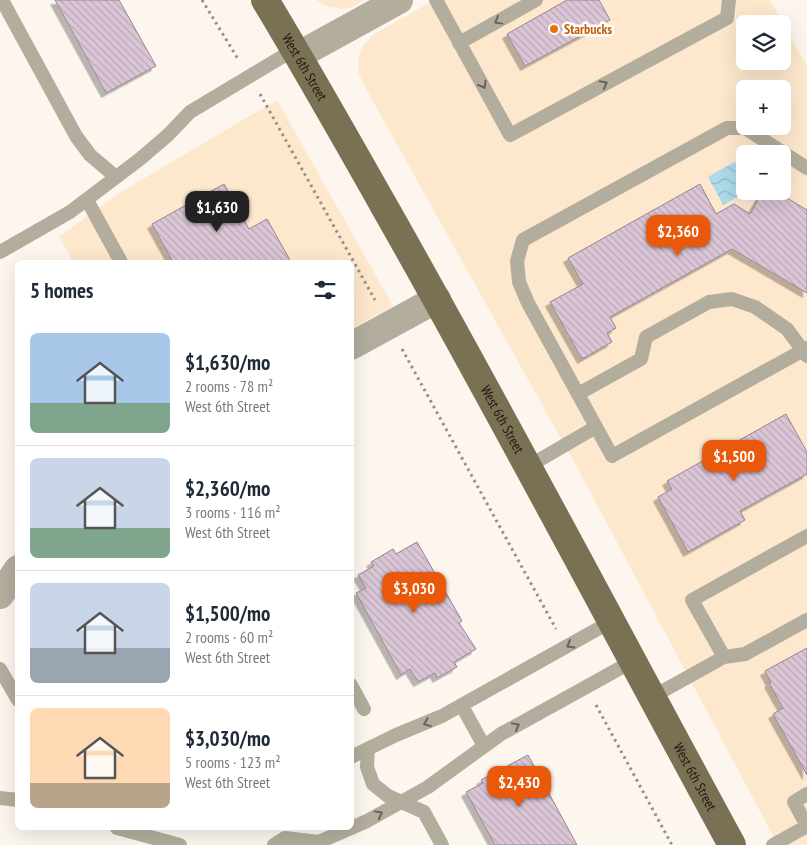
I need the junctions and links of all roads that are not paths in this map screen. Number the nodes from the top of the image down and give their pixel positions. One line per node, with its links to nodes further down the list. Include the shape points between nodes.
1 (2, 0): 10 (lane, via 76,136 90,155)
2 (265, 0): 8 (main road, West 6th Street)
3 (399, 0): 8 (street)
4 (436, 0): 7 (lane)
5 (536, 0): 7 (lane, one-way to 7)
6 (729, 0): 7 (lane, one-way to 6, via 510,134 726,18)
7 (459, 43)
8 (297, 52): 10 (lane, via 249,76 190,112 168,135); 14 (main road, West 6th Street)
9 (807, 168): 17 (lane, via 745,128 728,128 523,240 517,261 520,282 528,303)
10 (116, 177): 11 (lane)
11 (87, 200): 12 (lane); 13 (lane)
12 (0, 252)
13 (120, 260)
14 (437, 299): 15 (street); 19 (main road, West 6th Street)
15 (354, 344)
16 (806, 352): 17 (lane, via 787,329 755,307 732,299 709,302 646,337 641,359); 18 (lane, via 612,456)
17 (578, 394): 18 (lane)
18 (596, 427): 19 (lane)
19 (529, 466): 24 (main road, West 6th Street)
20 (807, 536): 25 (lane, via 692,600)
21 (15, 574): 22 (street)
22 (0, 595)
23 (807, 620): 25 (lane, via 745,654)
24 (612, 621): 26 (main road, West 6th Street); 31 (lane, one-way to 31)
25 (724, 657): 30 (lane)
26 (633, 661): 30 (main road, West 6th Street); 33 (lane, one-way to 26)
27 (0, 669): 29 (lane)
28 (354, 691): 32 (lane)
29 (15, 695)
30 (652, 697): 47 (main road, West 6th Street)
31 (462, 706): 33 (lane); 34 (lane, one-way to 34)
32 (364, 710)
33 (484, 746): 39 (lane, via 428,787)
34 (368, 749): 35 (lane); 39 (lane, via 367,767 373,784)
35 (354, 756)
36 (807, 794): 40 (lane, via 794,802)
37 (0, 798): 38 (lane)
38 (15, 800)
39 (401, 802): 41 (lane, one-way to 39); 46 (lane, via 424,812)
40 (807, 826): 48 (lane)
41 (354, 827)
42 (124, 830): 45 (lane)
43 (346, 830): 44 (lane, one-way to 43, via 319,842)
44 (281, 837)
45 (180, 845)
46 (442, 845)
47 (732, 845)
48 (773, 845)

